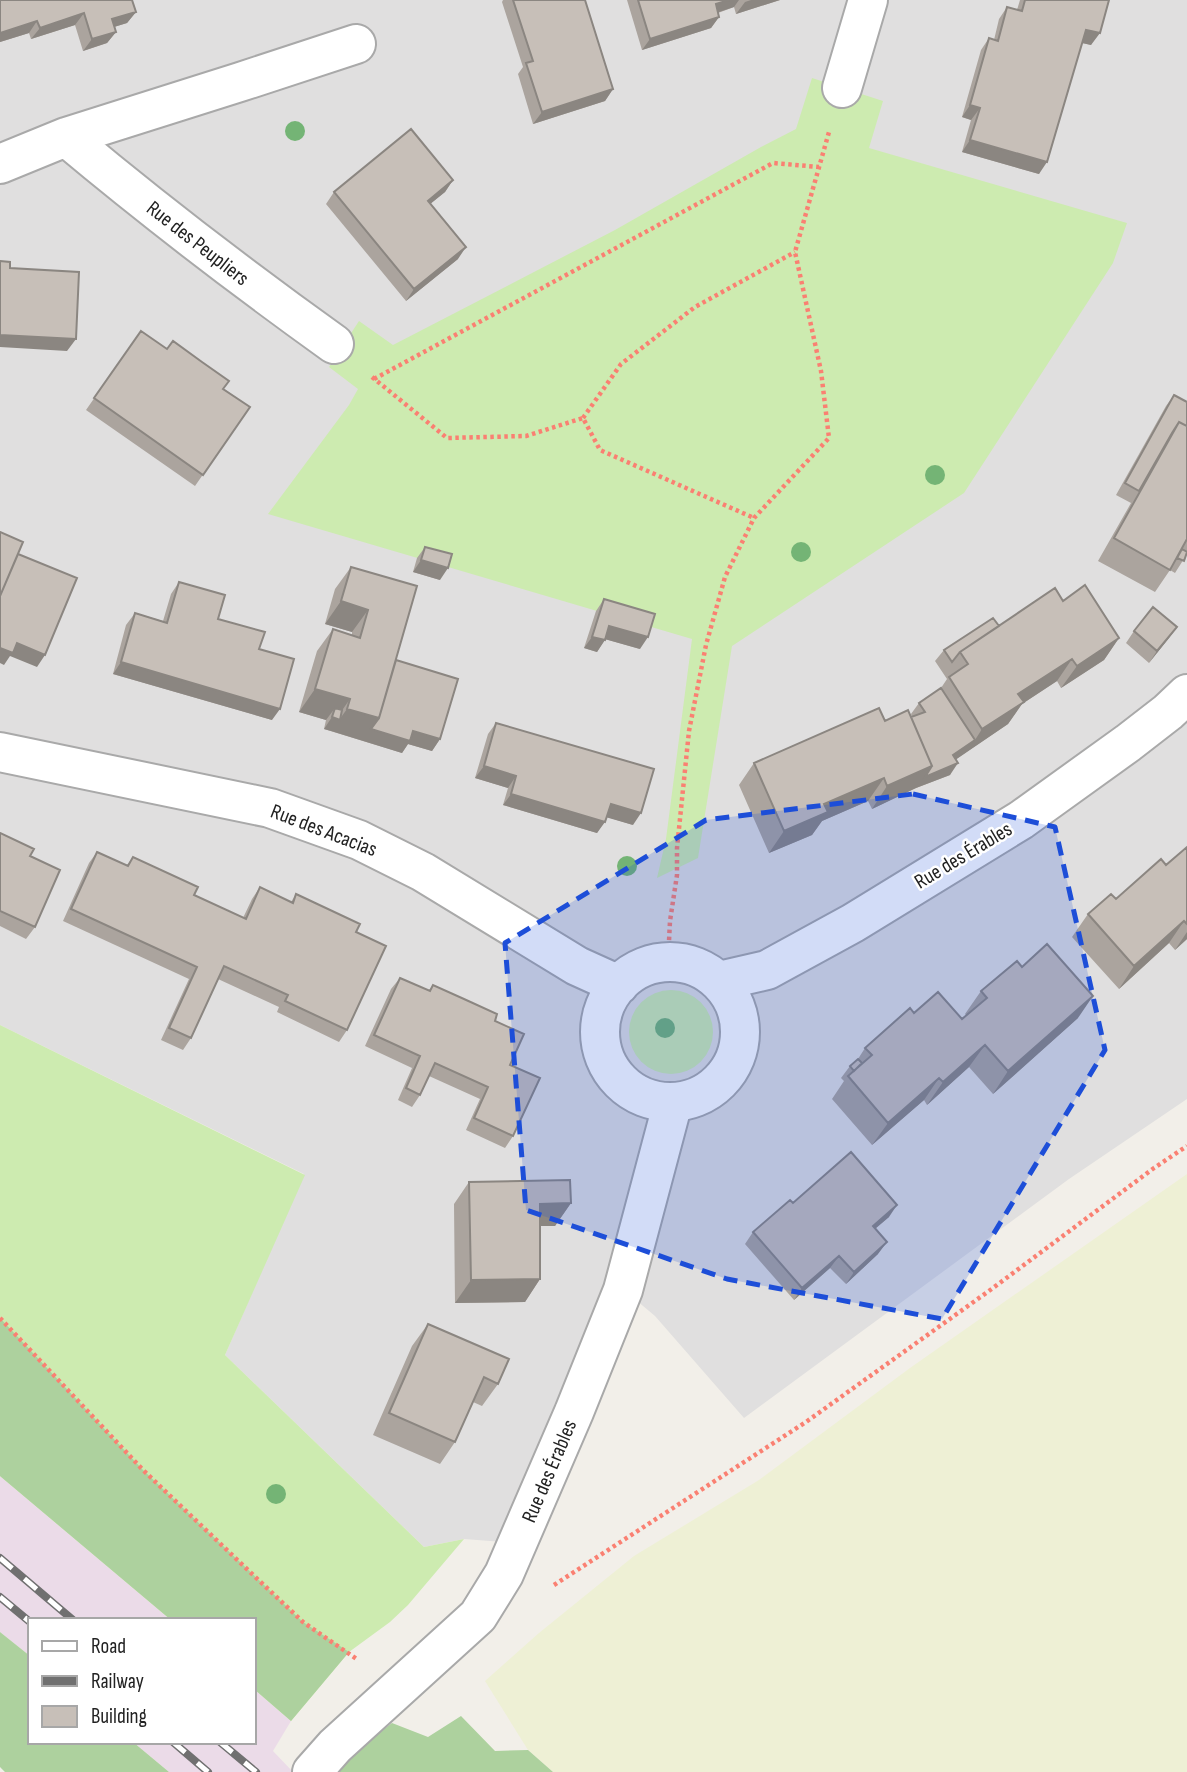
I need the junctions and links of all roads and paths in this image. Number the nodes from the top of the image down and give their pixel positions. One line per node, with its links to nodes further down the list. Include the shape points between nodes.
1 (868, 0): 3 (street)
2 (356, 44): 4 (street)
3 (842, 88): 6 (path)
4 (66, 137): 5 (street); 8 (street, Rue des Peupliers)
5 (0, 164)
6 (819, 167): 7 (path); 9 (path, via 773,163)
7 (795, 252): 10 (path, via 695,307 621,364); 11 (path, via 821,371 829,438)
8 (334, 344): 9 (path)
9 (374, 379): 10 (path, via 447,438 526,436)
10 (583, 418): 11 (path, via 600,450)
11 (754, 518): 14 (path, via 725,577 689,731)
12 (1187, 694): 15 (street, Rue des Érables, via 1021,820 767,971)
13 (0, 752): 16 (street, Rue des Acacias, via 271,808 359,840 423,872 577,966)
14 (668, 961): 15 (street, via 695,966); 16 (street, via 641,968)
15 (719, 981): 17 (street, via 738,1011 741,1030 733,1065 708,1091)
16 (619, 985): 17 (street, via 602,1017 600,1035 607,1061 638,1094)
17 (673, 1102): 20 (street, Rue des Érables, via 623,1290)
18 (1187, 1146): 20 (path, via 806,1422 527,1603)
19 (0, 1318): 21 (path, via 142,1469 250,1572 303,1622 349,1652)
20 (494, 1592): 21 (street, Rue des Érables, via 478,1616)
21 (395, 1691): 22 (street, Rue des Érables)
22 (312, 1772)

